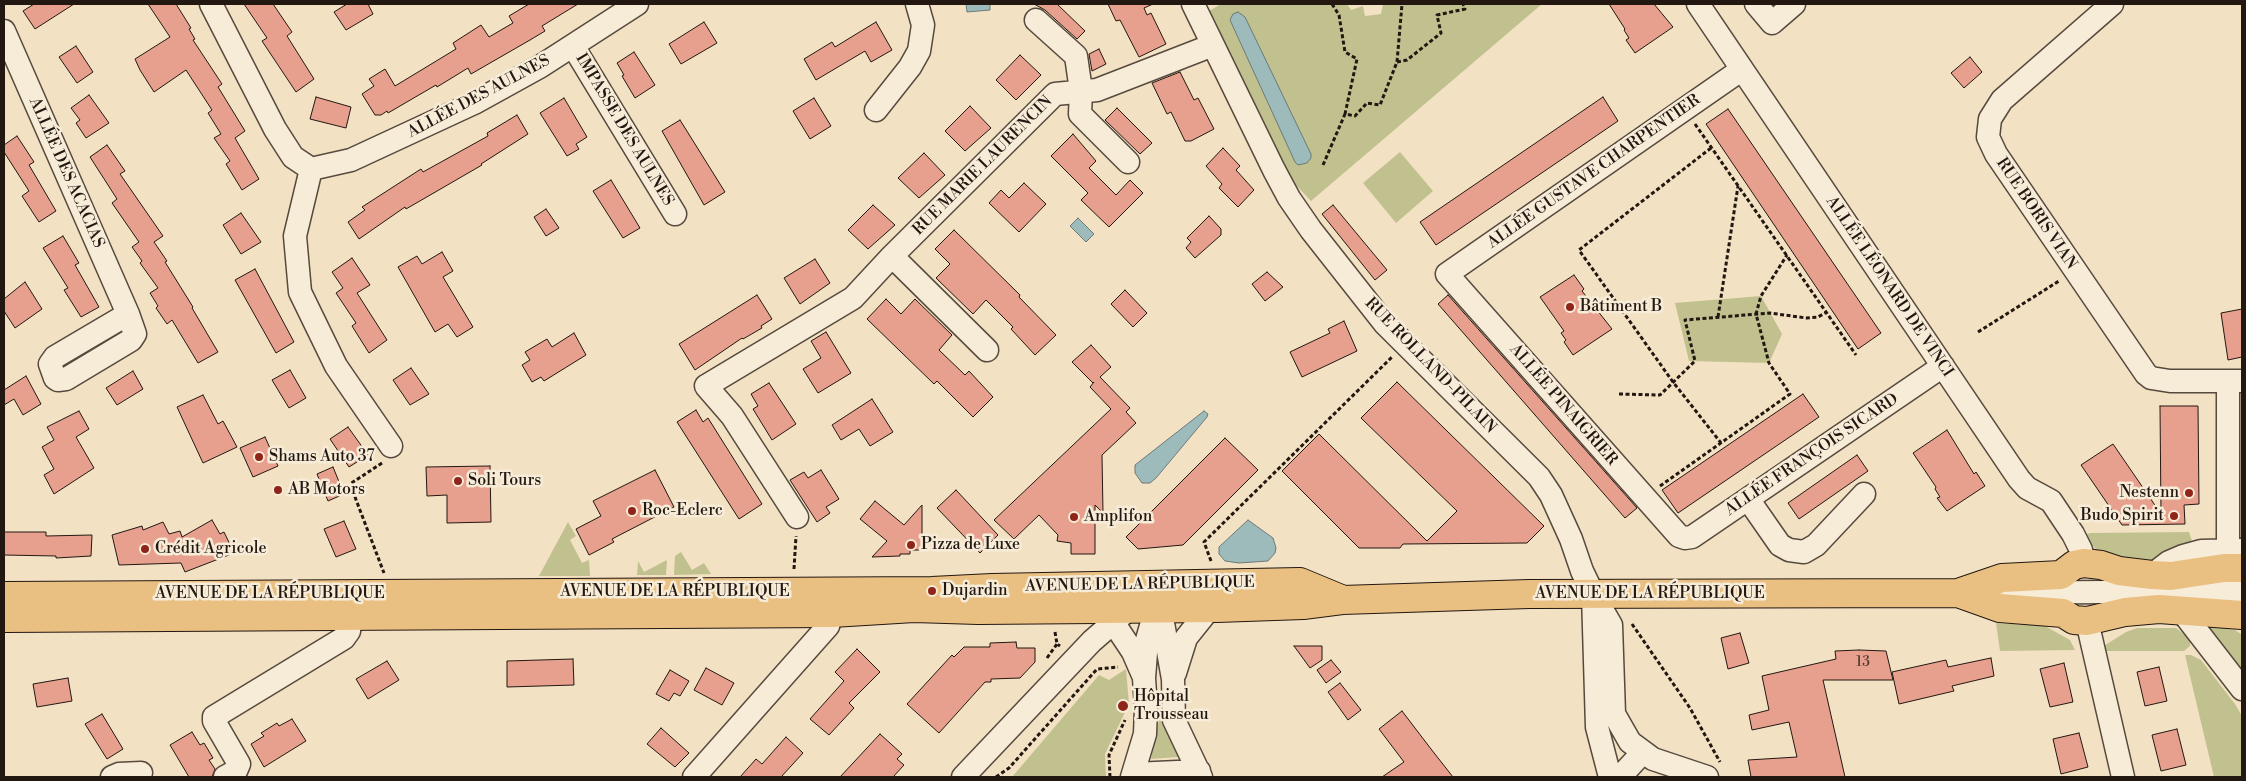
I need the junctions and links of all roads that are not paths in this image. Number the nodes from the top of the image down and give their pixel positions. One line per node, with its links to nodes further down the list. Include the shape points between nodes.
1 (211, 4): 17 (street, via 276,129 293,156)
2 (637, 4): 12 (street, ALLÉE DES AULNES)
3 (917, 4): 15 (street, via 924,25 919,51)
4 (1194, 4): 11 (street, RUE ROLLAND-PILAIN)
5 (1698, 4): 13 (street, ALLÉE LÉONARD DE VINCI)
6 (1756, 4): 7 (street, via 1772,23)
7 (1794, 4)
8 (2112, 4): 24 (street, RUE BORIS VIAN, via 2002,100 1994,110 1988,137 1996,154 2146,374 2170,381)
9 (1036, 20): 14 (street, RUE MARIE LAURENCIN, via 1076,56)
10 (4, 31): 21 (street, ALLÉE DES ACACIAS)
11 (1213, 45): 14 (street, RUE MARIE LAURENCIN, via 1097,90); 35 (street, RUE ROLLAND-PILAIN, via 1289,198 1353,284 1405,344 1539,477 1560,513)
12 (573, 46): 17 (street, ALLÉE DES AULNES, via 422,129 351,160); 18 (street, IMPASSE DES AULNES)
13 (1741, 70): 20 (street, ALLÉE GUSTAVE CHARPENTIER); 23 (street, ALLÉE LÉONARD DE VINCI)
14 (1081, 91): 16 (street, RUE MARIE LAURENCIN, via 1080,114); 19 (street, RUE MARIE LAURENCIN, via 1055,94)
15 (876, 110)
16 (1128, 162)
17 (311, 169): 25 (street, via 295,236 300,292 336,366)
18 (675, 214)
19 (892, 256): 22 (street); 28 (street, RUE MARIE LAURENCIN, via 853,298 706,386 732,416)
20 (1447, 274): 29 (street, ALLÉE PINAIGRIER)
21 (128, 314)
22 (988, 350)
23 (1943, 366): 27 (street, ALLÉE FRANÇOIS SICARD); 34 (street, ALLÉE LÉONARD DE VINCI, via 2024,485 2050,501 2073,534 2081,550)
24 (2235, 381): 30 (street, RUE BORIS VIAN)
25 (390, 446)
26 (1864, 494): 27 (street, via 1816,545 1804,552 1780,545)
27 (1748, 499): 29 (street, ALLÉE FRANÇOIS SICARD, via 1692,537)
28 (797, 517)
29 (1678, 536)
30 (2238, 556): 34 (main road, AVENUE DE LA RÉPUBLIQUE, via 2224,568 2171,576 2119,571 2101,565)
31 (1211, 586): 35 (main road, AVENUE DE LA RÉPUBLIQUE, via 1300,582 1342,600); 37 (main road, AVENUE DE LA RÉPUBLIQUE); 37 (main road, AVENUE DE LA RÉPUBLIQUE); 44 (street, via 1186,638)
32 (2242, 591): 34 (street)
33 (1958, 593): 34 (main road, AVENUE DE LA RÉPUBLIQUE, via 2002,578); 34 (main road, AVENUE DE LA RÉPUBLIQUE, via 2000,608); 35 (main road, AVENUE DE LA RÉPUBLIQUE)
34 (2071, 593): 38 (main road, AVENUE DE LA RÉPUBLIQUE, via 2125,612); 57 (street, ALLÉE LÉONARD DE VINCI)
35 (1593, 594): 46 (street, via 1611,626 1614,714 1630,742); 55 (street, via 1597,727)
36 (4, 596): 37 (main road, AVENUE DE LA RÉPUBLIQUE, via 932,591)
37 (1135, 609): 39 (main road, AVENUE DE LA RÉPUBLIQUE, via 914,608); 43 (street); 43 (street, via 1147,640); 44 (street, via 1167,637); 54 (street, via 1092,641)
38 (2180, 609): 40 (main road, AVENUE DE LA RÉPUBLIQUE); 45 (street)
39 (832, 613): 42 (main road, AVENUE DE LA RÉPUBLIQUE); 53 (street, via 828,626)
40 (2242, 615)
41 (4, 618): 42 (main road, AVENUE DE LA RÉPUBLIQUE)
42 (351, 618): 52 (street, via 344,638 214,717 239,764 236,771)
43 (1144, 678): 50 (street, via 1145,734)
44 (1173, 679): 49 (street, via 1174,720)
45 (2242, 688)
46 (1643, 752): 48 (street, via 1653,759); 56 (street)
47 (141, 772): 51 (street)
48 (1715, 773)
49 (1200, 774): 50 (street)
50 (1133, 775)
51 (112, 777)
52 (225, 777)
53 (694, 777)
54 (963, 777)
55 (1610, 777)
56 (1620, 777)
57 (2123, 777)

